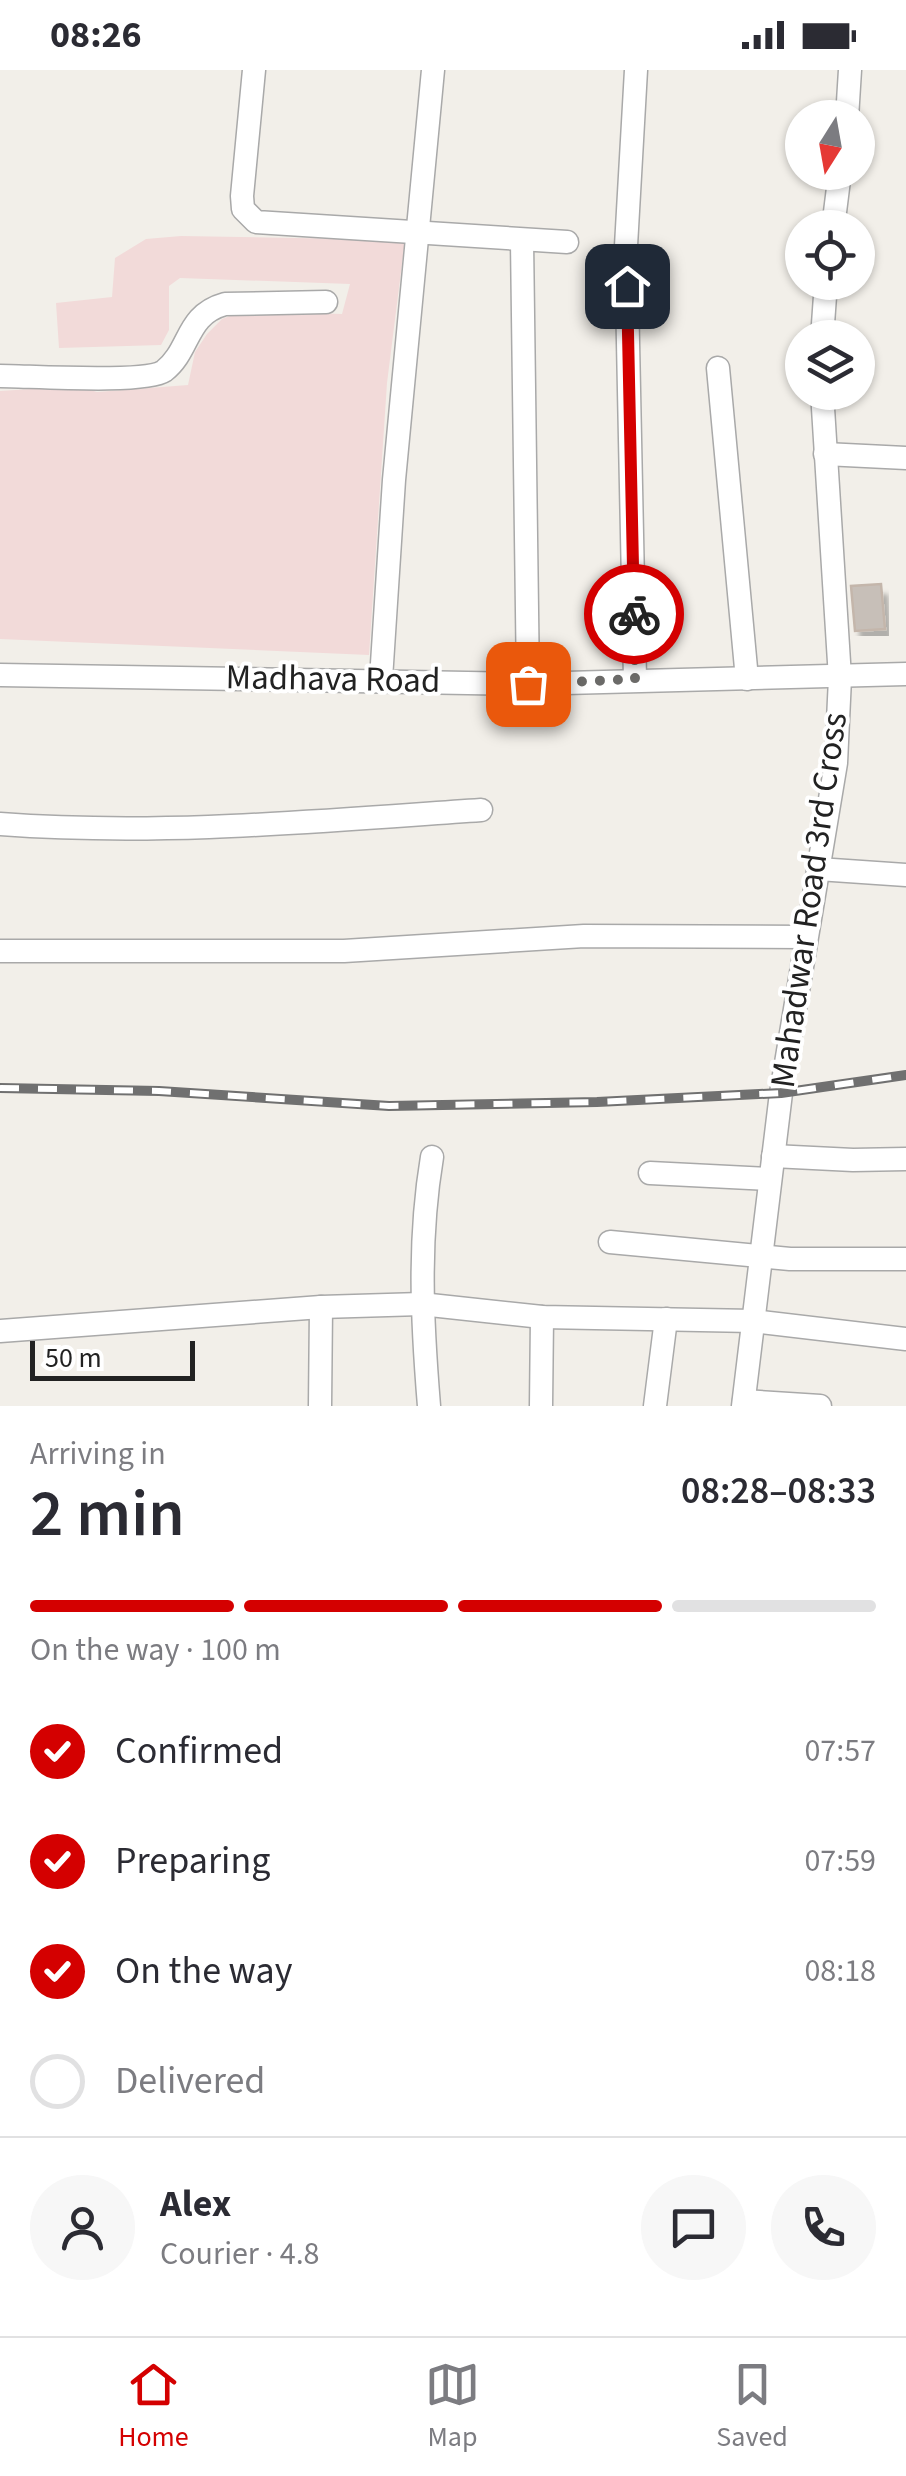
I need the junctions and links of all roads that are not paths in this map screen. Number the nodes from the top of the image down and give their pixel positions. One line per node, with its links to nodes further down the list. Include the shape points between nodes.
1 (254, 70): 6 (street, via 242,196 248,218)
2 (434, 70): 6 (street)
3 (636, 70): 19 (street, via 626,246)
4 (850, 70): 5 (street)
5 (848, 100)
6 (419, 232): 7 (street); 18 (street)
7 (522, 241): 8 (street); 21 (street)
8 (567, 242)
9 (326, 302): 11 (street, via 210,308 159,374)
10 (718, 368): 20 (street)
11 (0, 376)
12 (823, 410): 13 (street, Mahadwar Road 3rd Cross)
13 (826, 454): 14 (street); 17 (street, Mahadwar Road 3rd Cross)
14 (906, 458)
15 (906, 674): 17 (street, Madhava Road)
16 (0, 676): 18 (street, Madhava Road)
17 (840, 678): 20 (street, Madhava Road); 24 (street, Mahadwar Road 3rd Cross, via 836,763)
18 (381, 679): 21 (street, Madhava Road)
19 (635, 679): 20 (street, Madhava Road); 21 (street, Madhava Road)
20 (747, 679)
21 (528, 684)
22 (481, 810): 23 (street, via 216,828)
23 (0, 824)
24 (818, 869): 25 (street); 26 (street, Mahadwar Road 3rd Cross)
25 (906, 875)
26 (806, 937): 27 (street, via 584,936 344,951); 30 (street, Mahadwar Road 3rd Cross)
27 (0, 951)
28 (432, 1157): 35 (street)
29 (906, 1159): 30 (street)
30 (772, 1167): 31 (street); 33 (street, Mahadwar Road 3rd Cross)
31 (650, 1173)
32 (610, 1242): 33 (street)
33 (761, 1256): 34 (street); 39 (street, Mahadwar Road 3rd Cross)
34 (906, 1259)
35 (421, 1304): 36 (street); 37 (street); 44 (street)
36 (321, 1307): 40 (street); 43 (street)
37 (542, 1317): 38 (street); 45 (street)
38 (666, 1319): 39 (street); 46 (street)
39 (753, 1322): 41 (street); 42 (street, Mahadwar Road 3rd Cross)
40 (0, 1332)
41 (906, 1339)
42 (744, 1404): 47 (street)
43 (320, 1406)
44 (429, 1406)
45 (541, 1406)
46 (656, 1406)
47 (820, 1406)

